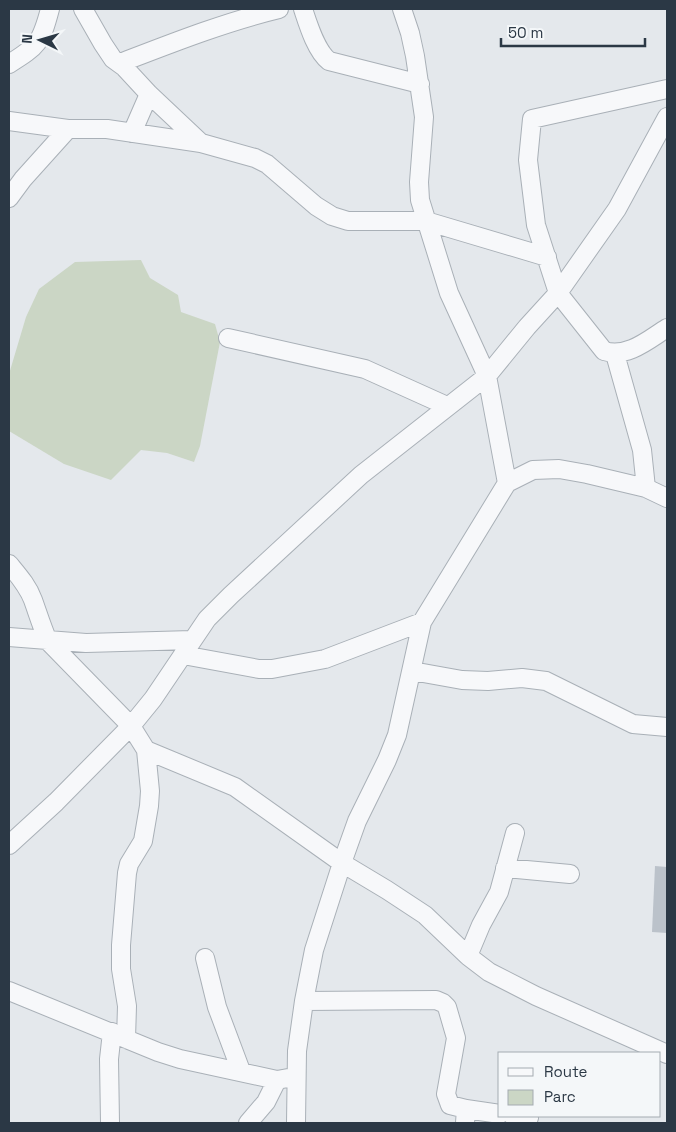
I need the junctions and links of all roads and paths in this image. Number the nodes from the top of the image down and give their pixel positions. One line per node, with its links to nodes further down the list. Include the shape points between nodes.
1 (50, 9): 7 (street, via 41,39 31,50)
2 (83, 9): 6 (street, via 102,44)
3 (279, 9): 6 (street)
4 (303, 9): 8 (street, via 322,54 329,61)
5 (402, 9): 8 (street)
6 (120, 63): 10 (street)
7 (9, 64)
8 (420, 84): 17 (street, via 424,117 419,191)
9 (667, 90): 18 (street, via 532,119 528,160 536,225)
10 (149, 94): 14 (street); 15 (street)
11 (667, 117): 19 (street, via 617,209)
12 (9, 121): 13 (street)
13 (68, 129): 14 (street); 16 (street)
14 (132, 133): 15 (street)
15 (201, 142): 17 (street, via 267,164 316,206 338,219)
16 (9, 198)
17 (426, 221): 18 (street); 23 (street, via 449,293)
18 (547, 258): 19 (street)
19 (558, 293): 22 (street, via 604,351); 23 (street)
20 (667, 328): 22 (street, via 631,350)
21 (228, 338): 24 (street, via 364,369)
22 (615, 354): 26 (street, via 642,450)
23 (487, 376): 24 (street); 25 (street)
24 (447, 406): 32 (street, via 361,475 271,557 207,619)
25 (507, 483): 26 (street, via 533,470 559,469); 29 (street)
26 (646, 488): 27 (street)
27 (667, 498)
28 (9, 564): 31 (street, via 33,599)
29 (422, 622): 32 (street, via 325,659 272,669 259,669); 33 (street)
30 (9, 637): 31 (street)
31 (48, 641): 32 (street); 34 (street)
32 (187, 648): 34 (street)
33 (412, 671): 35 (street, via 462,680 522,678 546,681 632,724); 39 (street, via 397,735 357,821)
34 (131, 726): 36 (street); 38 (street)
35 (667, 727)
36 (146, 750): 39 (street, via 235,787); 46 (street, via 149,806 143,841 127,873 121,945 127,1006)
37 (516, 832): 40 (street)
38 (9, 845)
39 (342, 863): 42 (street, via 425,916); 45 (street, via 314,950)
40 (505, 868): 41 (street); 42 (street, via 499,892)
41 (570, 874)
42 (468, 956): 47 (street, via 489,972 536,996)
43 (205, 958): 48 (street, via 217,1007)
44 (9, 991): 46 (street)
45 (304, 1001): 49 (street); 52 (street, via 436,1000 443,1003 456,1038 446,1094 450,1105)
46 (119, 1036): 48 (street, via 180,1059); 53 (street, via 110,1059)
47 (667, 1054)
48 (241, 1071): 50 (street)
49 (296, 1077): 50 (street); 55 (street)
50 (277, 1080): 54 (street, via 266,1102)
51 (498, 1114): 52 (street)
52 (466, 1116)
53 (110, 1123)
54 (248, 1123)
55 (296, 1123)

